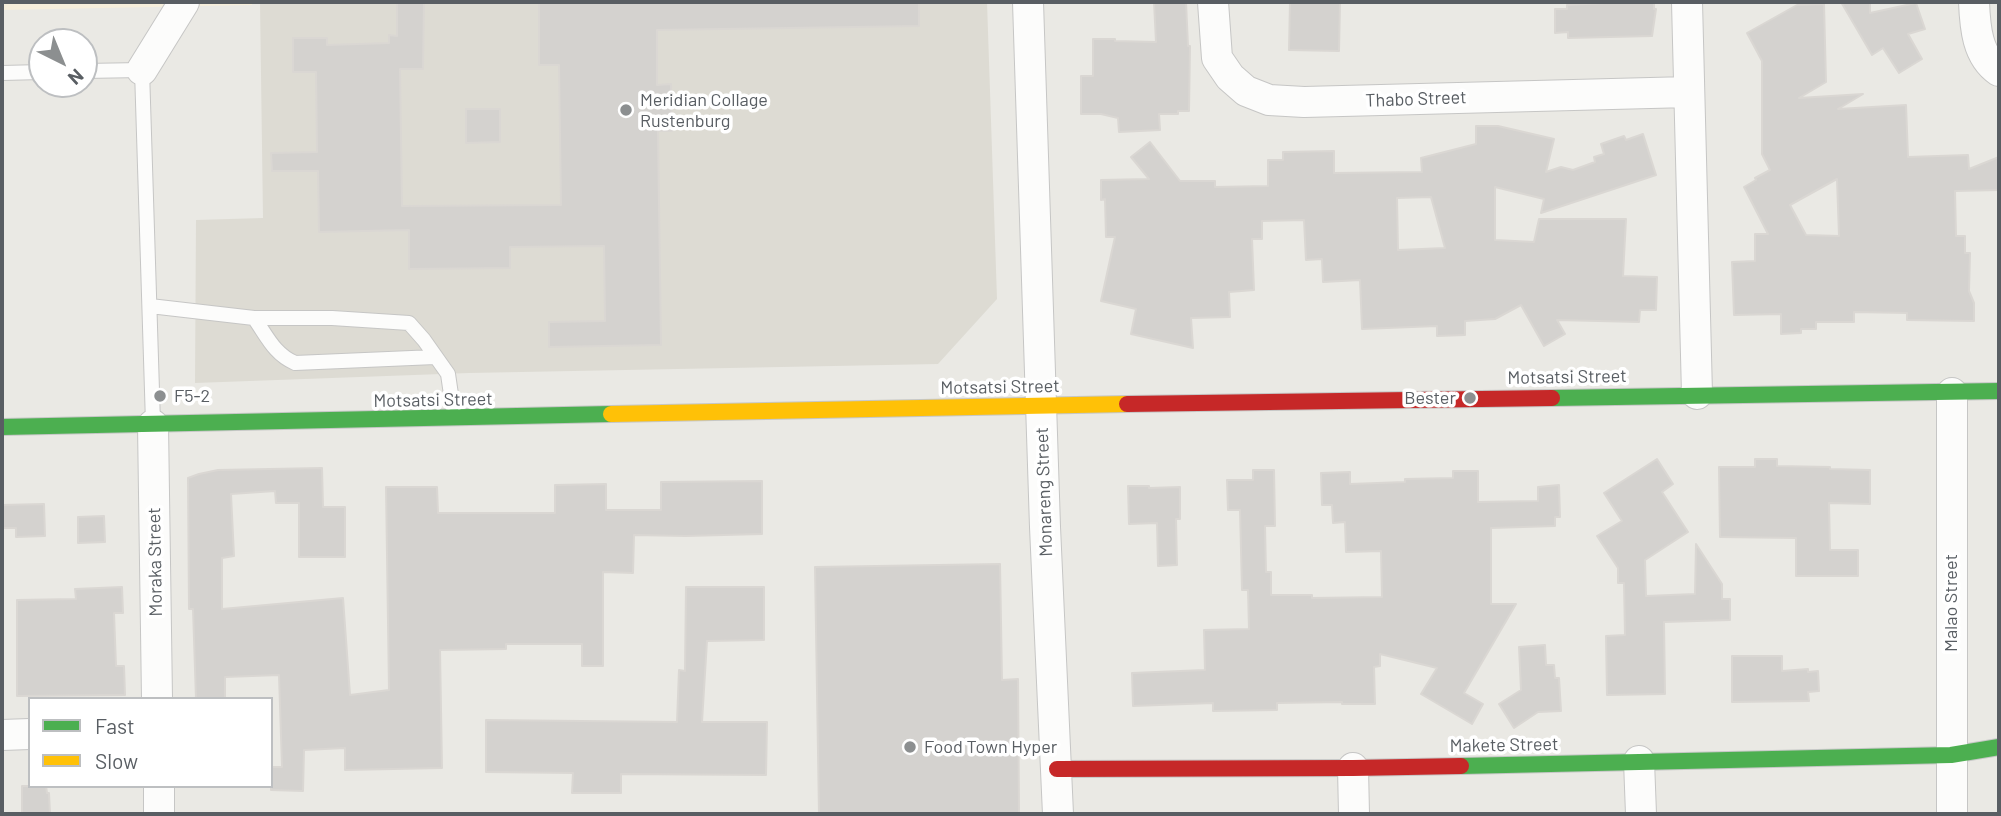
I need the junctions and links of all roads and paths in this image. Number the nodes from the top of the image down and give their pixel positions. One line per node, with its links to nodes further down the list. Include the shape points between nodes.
1 (184, 2): 6 (street)
2 (1028, 2): 18 (street, Monareng Street)
3 (1213, 2): 11 (street, Thabo Street, via 1217,58 1230,77 1269,100)
4 (1687, 2): 11 (street)
5 (1974, 2): 8 (street, via 1974,25 1983,55)
6 (142, 70): 7 (lane); 12 (lane)
7 (98, 71)
8 (1999, 71)
9 (28, 72): 10 (lane)
10 (2, 73)
11 (1689, 92): 17 (street)
12 (150, 306): 13 (lane); 20 (lane)
13 (254, 318): 14 (lane, via 332,317 409,323); 14 (lane, via 273,346 295,363)
14 (435, 357): 19 (lane, via 448,374)
15 (1999, 391): 16 (street, Motsatsi Street)
16 (1952, 393): 17 (street, Motsatsi Street); 26 (street, Malao Street)
17 (1697, 394): 18 (street, Motsatsi Street)
18 (1041, 405): 19 (street, Motsatsi Street); 29 (street, Monareng Street)
19 (455, 418): 20 (street, Motsatsi Street)
20 (153, 425): 21 (street, Motsatsi Street); 22 (street, Moraka Street)
21 (2, 427)
22 (157, 697)
23 (28, 734): 24 (street)
24 (2, 735)
25 (1999, 747): 26 (street, Makete Street)
26 (1951, 755): 27 (street, Makete Street); 35 (street, Malao Street)
27 (1639, 761): 28 (street, Makete Street); 34 (street)
28 (1353, 768): 29 (street, Makete Street); 33 (street)
29 (1057, 769): 32 (street, Monareng Street)
30 (159, 788): 31 (street)
31 (159, 814)
32 (1058, 814)
33 (1354, 814)
34 (1641, 814)
35 (1952, 814)

